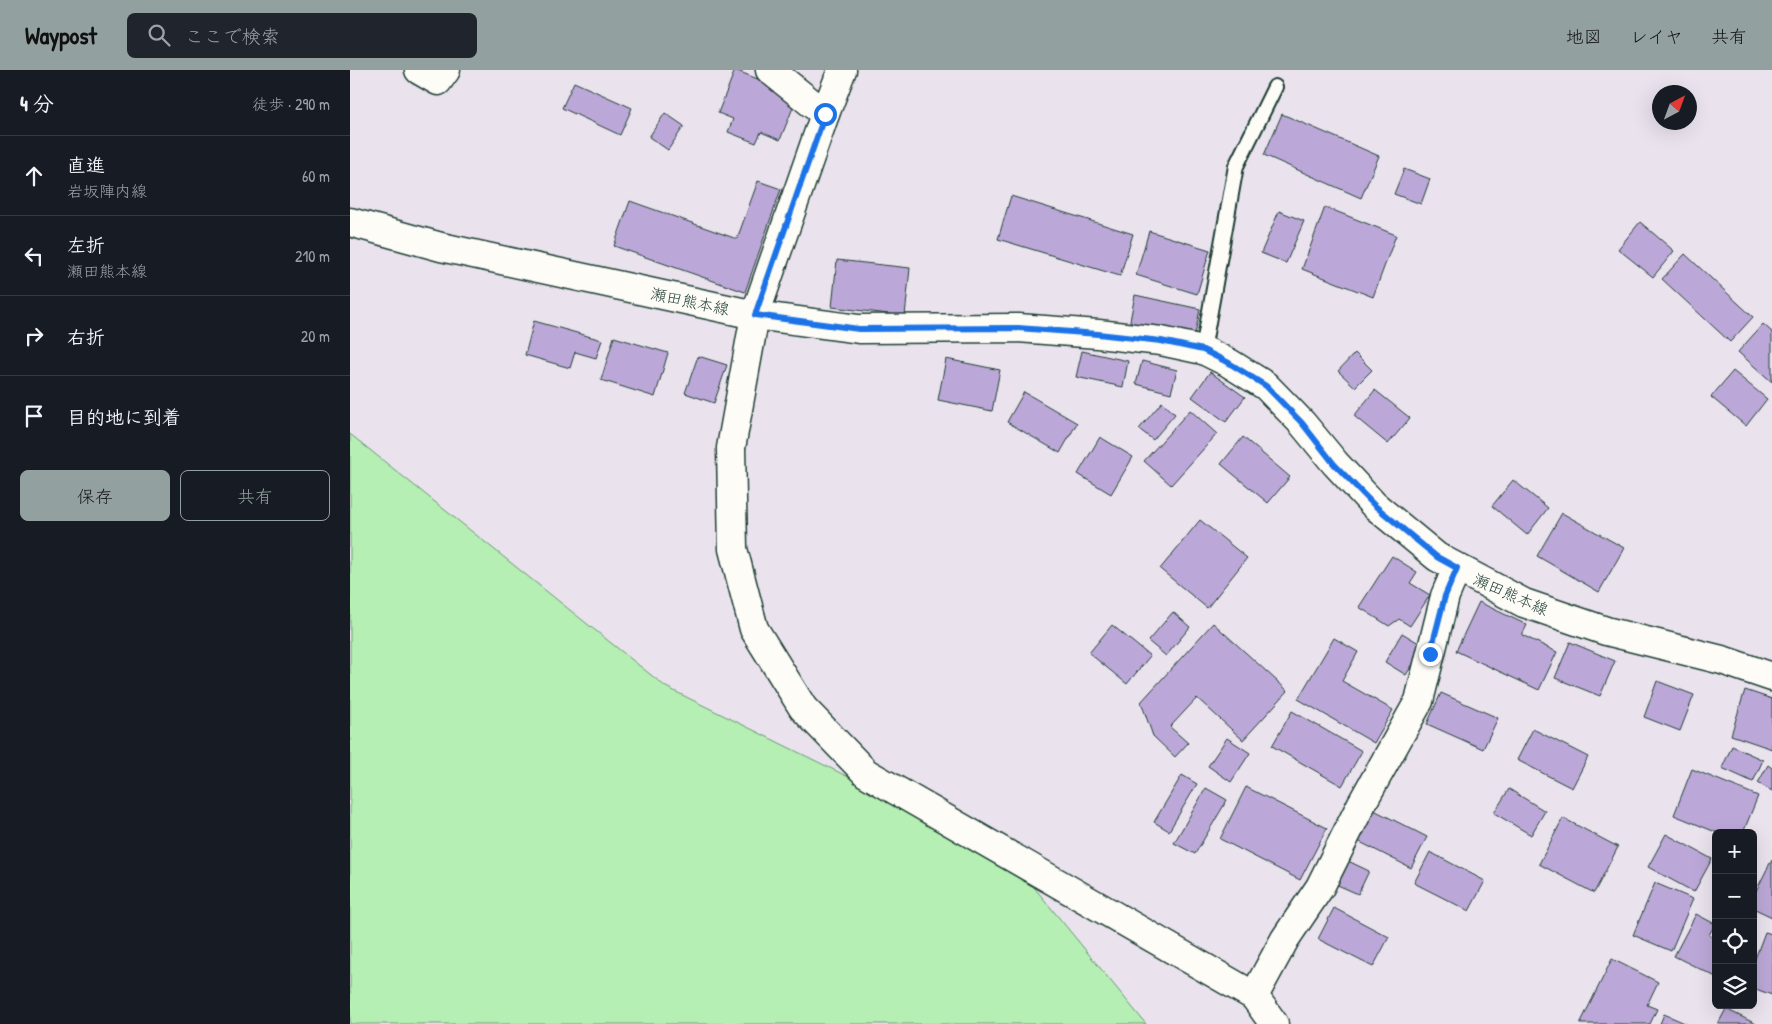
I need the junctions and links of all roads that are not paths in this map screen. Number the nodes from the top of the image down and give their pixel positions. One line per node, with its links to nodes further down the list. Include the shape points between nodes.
1 (419, 70): 2 (main road, via 438,82)
2 (446, 70)
3 (770, 70): 6 (main road)
4 (842, 70): 6 (main road)
5 (1275, 87): 9 (lane, via 1236,166)
6 (825, 114): 8 (main road)
7 (350, 222): 8 (main road, 瀬田熊本線, via 441,247)
8 (755, 315): 9 (main road, 瀬田熊本線, via 859,329 1018,328 1098,334 1161,341); 12 (main road, via 731,448 733,549 754,630 803,708 866,773)
9 (1203, 350): 10 (main road, 瀬田熊本線, via 1266,386 1374,505 1437,557)
10 (1457, 568): 11 (main road, 瀬田熊本線, via 1524,602 1596,628 1722,660); 12 (main road, via 1445,596 1419,701 1320,887)
11 (1772, 677)
12 (1254, 996): 13 (main road)
13 (1274, 1024)

